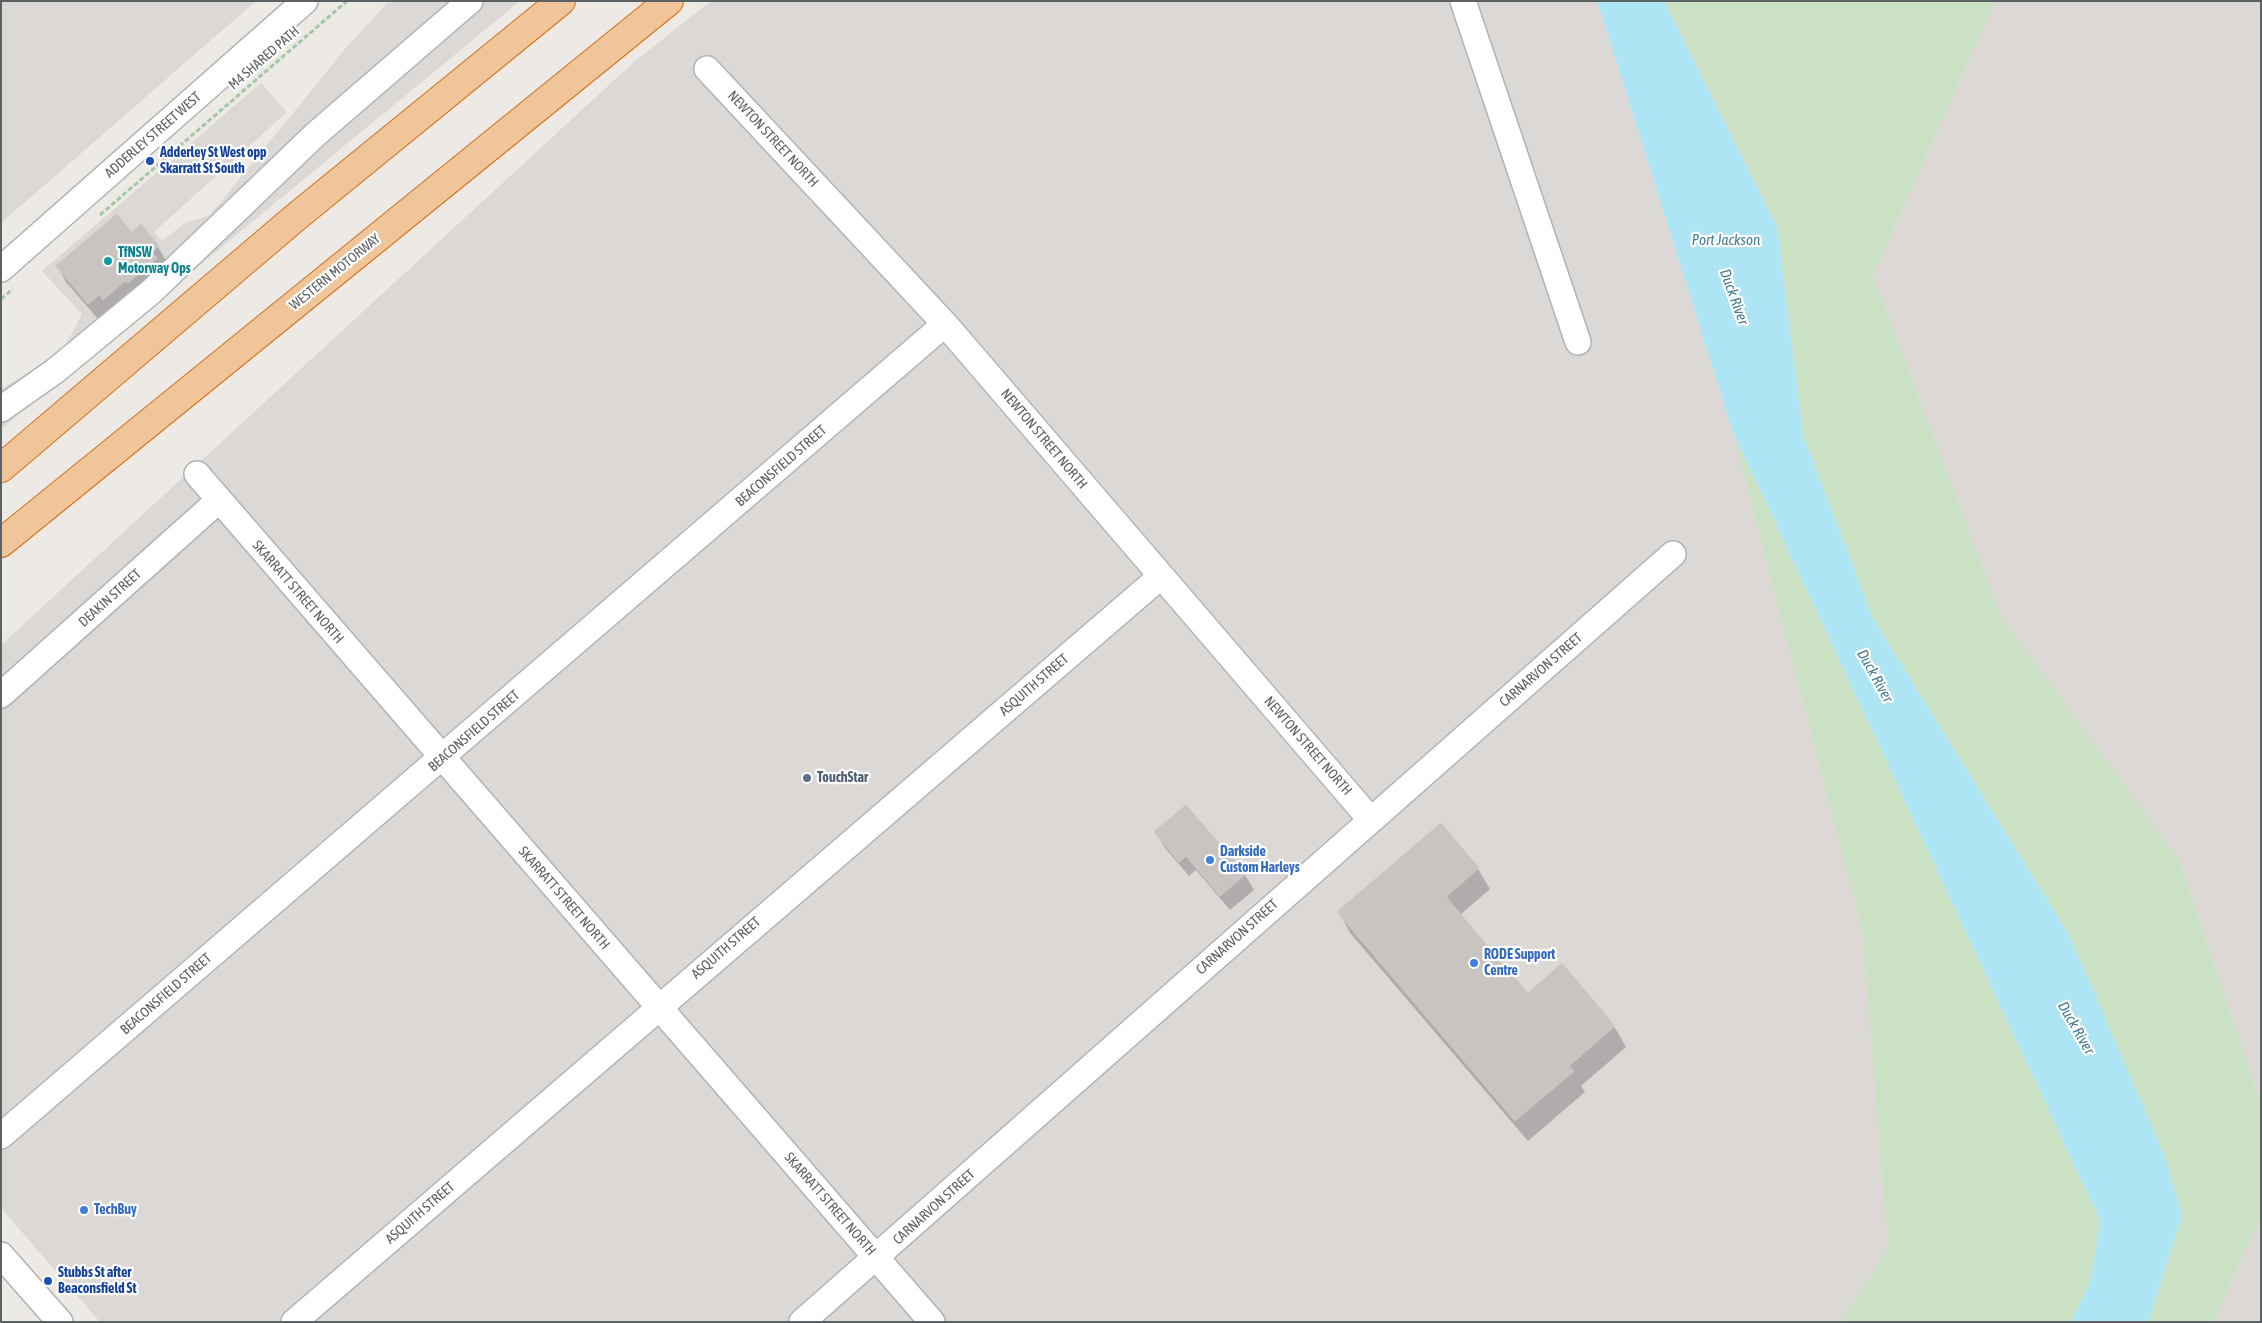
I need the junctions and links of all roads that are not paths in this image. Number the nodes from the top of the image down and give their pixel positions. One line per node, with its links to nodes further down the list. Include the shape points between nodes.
1 (305, 1): 7 (street, ADDERLEY STREET WEST)
2 (470, 1): 10 (street, via 316,134 152,291 55,371)
3 (561, 1): 11 (highway, via 296,217)
4 (669, 1): 14 (highway, WESTERN MOTORWAY)
5 (1463, 1): 9 (street)
6 (707, 68): 8 (street, NEWTON STREET NORTH)
7 (6, 255)
8 (945, 324): 16 (street, NEWTON STREET NORTH); 18 (street, BEACONSFIELD STREET)
9 (1578, 342)
10 (1, 408)
11 (1, 468)
12 (197, 474): 13 (street, SKARRATT STREET NORTH)
13 (219, 500): 17 (street, DEAKIN STREET); 18 (street, SKARRATT STREET NORTH)
14 (1, 543)
15 (1673, 554): 19 (street, CARNARVON STREET)
16 (1160, 577): 19 (street, NEWTON STREET NORTH); 20 (street, ASQUITH STREET)
17 (1, 695)
18 (442, 758): 20 (street, SKARRATT STREET NORTH); 21 (street, BEACONSFIELD STREET)
19 (1370, 819): 23 (street, CARNARVON STREET)
20 (658, 1006): 23 (street, SKARRATT STREET NORTH); 25 (street, ASQUITH STREET)
21 (1, 1136)
22 (1, 1255): 24 (street)
23 (876, 1258): 26 (street, CARNARVON STREET); 27 (street, SKARRATT STREET NORTH)
24 (60, 1322)
25 (294, 1322)
26 (802, 1322)
27 (932, 1322)

